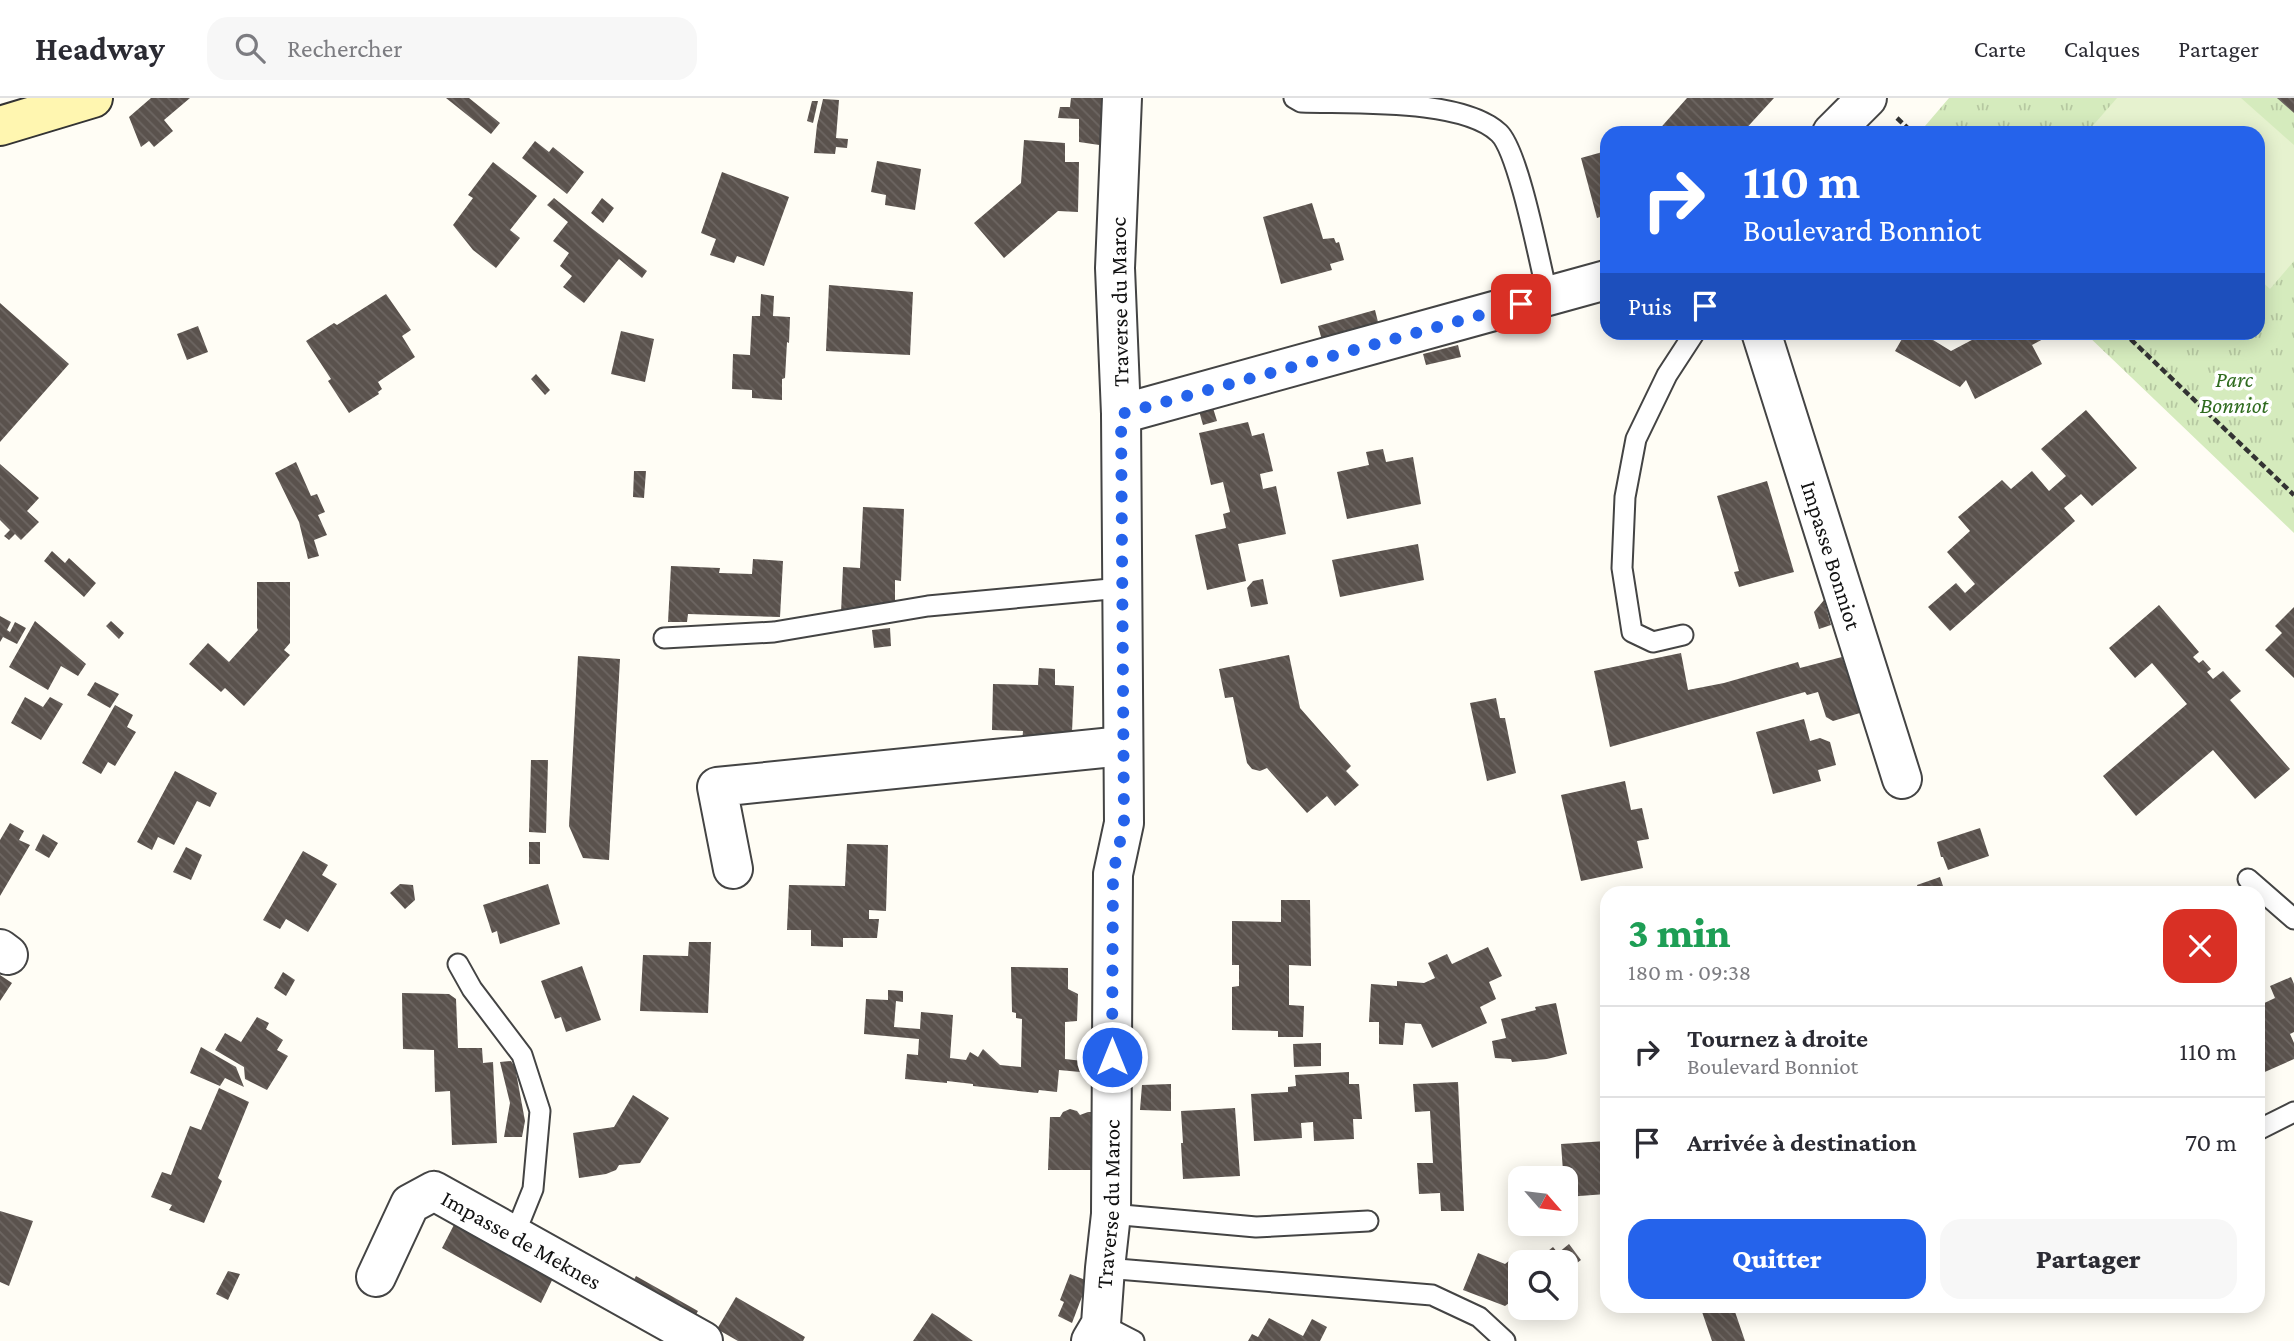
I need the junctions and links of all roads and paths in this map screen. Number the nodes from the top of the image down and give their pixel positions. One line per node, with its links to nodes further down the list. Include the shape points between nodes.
1 (93, 98): 5 (main road)
2 (1122, 98): 12 (street, Traverse du Maroc, via 1115,268)
3 (1294, 98): 8 (lane, via 1301,102 1434,106 1474,118 1501,134 1517,167)
4 (1867, 98): 6 (street)
5 (0, 126)
6 (1839, 126)
7 (1600, 282): 8 (street)
8 (1548, 297): 12 (street)
9 (1690, 340): 15 (lane, via 1636,439 1625,497 1622,568 1632,632 1653,642)
10 (1764, 340): 18 (street, Impasse Bonniot)
11 (2131, 340): 13 (path)
12 (1121, 414): 14 (street, Traverse du Maroc)
13 (2293, 493)
14 (1121, 588): 16 (lane, via 928,606 774,632); 17 (street, Traverse du Maroc)
15 (1684, 635)
16 (664, 638)
17 (1123, 746): 19 (street, via 717,787); 27 (street, Traverse du Maroc, via 1124,823 1113,874)
18 (1902, 779)
19 (733, 869)
20 (2248, 879): 21 (lane)
21 (2256, 886)
22 (2265, 894): 23 (lane)
23 (2294, 919)
24 (458, 964): 29 (lane, via 522,1055 540,1111 533,1189)
25 (2294, 1112): 26 (lane)
26 (2265, 1126)
27 (1111, 1214): 28 (lane, via 1256,1227); 30 (street, Traverse du Maroc)
28 (1367, 1221)
29 (514, 1236): 31 (street, Impasse de Meknes, via 434,1191 410,1204); 33 (street, Impasse de Meknes)
30 (1105, 1268): 32 (street, Traverse du Maroc); 34 (lane, via 1432,1295 1479,1317)
31 (376, 1277)
32 (1109, 1335)
33 (703, 1341)
34 (1505, 1341)

